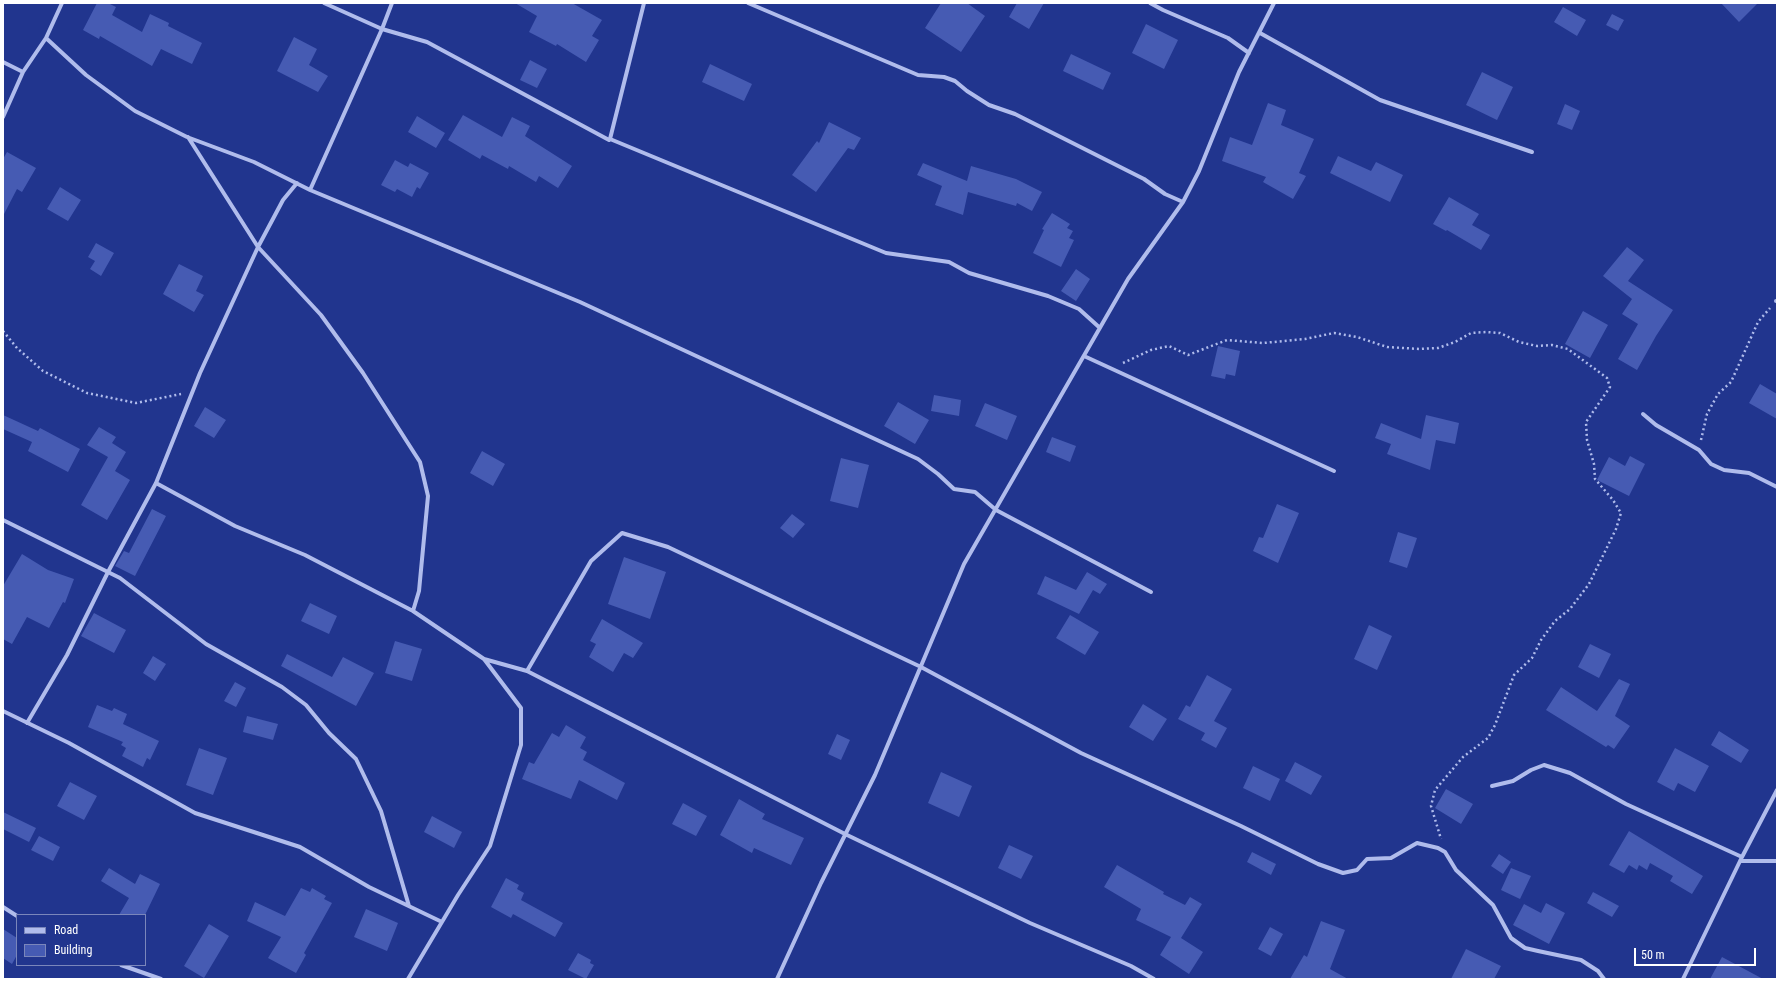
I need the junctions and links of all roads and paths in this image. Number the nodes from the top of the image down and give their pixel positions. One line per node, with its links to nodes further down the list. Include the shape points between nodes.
1 (62, 3): 10 (street)
2 (324, 3): 8 (street)
3 (392, 3): 8 (street)
4 (644, 3): 16 (street)
5 (748, 3): 20 (street, via 918,75 944,77 955,81 989,105 1015,114 1144,179 1165,194)
6 (1150, 3): 11 (street, via 1228,38)
7 (1274, 3): 9 (street)
8 (382, 28): 16 (street, via 427,42); 19 (street)
9 (1260, 33): 11 (street); 17 (street, via 1380,100)
10 (46, 38): 13 (street); 15 (street, via 86,75 134,111)
11 (1249, 53): 20 (street, via 1199,171)
12 (3, 62): 13 (street)
13 (23, 72): 14 (street)
14 (3, 117)
15 (187, 137): 18 (street, via 254,162); 21 (street)
16 (610, 139): 23 (street, via 886,253 950,262 969,273 1048,296 1079,309)
17 (1532, 152)
18 (297, 183): 19 (street); 21 (street, via 283,200)
19 (310, 190): 33 (street, via 580,302 903,452 928,466 954,490 975,492)
20 (1183, 202): 23 (street, via 1128,279)
21 (258, 247): 27 (street); 37 (street, via 322,315 420,462 428,496 419,591)
22 (1777, 301): 29 (path, via 1758,322 1731,382 1718,394 1707,414)
23 (1100, 328): 25 (street)
24 (3, 331): 27 (path, via 17,348 43,371 87,392 136,403)
25 (1084, 356): 26 (street); 33 (street)
26 (1111, 368): 30 (street); 46 (path, via 1151,350 1169,346 1188,355 1227,340 1263,343 1334,333 1387,347 1419,349 1438,348 1471,333 1486,332 1500,333 1519,342 1537,346 1552,345 1568,349 1607,378 1610,386 1586,422 1587,440 1594,464 1595,479 1621,513 1616,529 1589,584 1570,609 1555,621 1532,658 1514,675 1488,738 1463,757 1435,790 1431,806)
27 (193, 392): 31 (street)
28 (1643, 414): 29 (street, via 1656,425)
29 (1699, 450): 32 (street, via 1711,464 1724,470 1749,473)
30 (1334, 471)
31 (156, 483): 35 (street); 37 (street, via 235,526 305,555)
32 (1777, 487)
33 (996, 510): 36 (street); 39 (street, via 964,564)
34 (3, 520): 35 (street)
35 (108, 572): 42 (street, via 67,655); 49 (street, via 120,578 206,644 282,687 306,705 329,733 356,759 381,811)
36 (1151, 592)
37 (413, 611): 38 (street)
38 (484, 659): 40 (street); 52 (street, via 521,708 521,745 490,846)
39 (921, 667): 40 (street, via 668,547 622,533 591,561); 45 (street, via 875,775); 46 (street, via 1081,753 1318,864 1343,873 1357,870 1367,859 1390,858 1417,843)
40 (527, 672): 45 (street)
41 (3, 711): 42 (street)
42 (27, 723): 49 (street, via 70,743 196,813 300,847)
43 (1492, 786): 47 (street, via 1513,781 1531,770 1544,766 1570,773 1626,804)
44 (1777, 790): 47 (street)
45 (845, 834): 56 (street); 57 (street)
46 (1445, 852): 58 (street, via 1456,870 1493,905 1511,938 1525,948 1582,960 1598,971)
47 (1741, 859): 48 (street); 59 (street)
48 (1777, 860)
49 (409, 906): 52 (street)
50 (3, 907): 51 (street)
51 (16, 915)
52 (442, 922): 55 (street)
53 (125, 966): 54 (street)
54 (161, 979)
55 (408, 979)
56 (777, 979)
57 (1154, 979)
58 (1604, 979)
59 (1683, 979)

